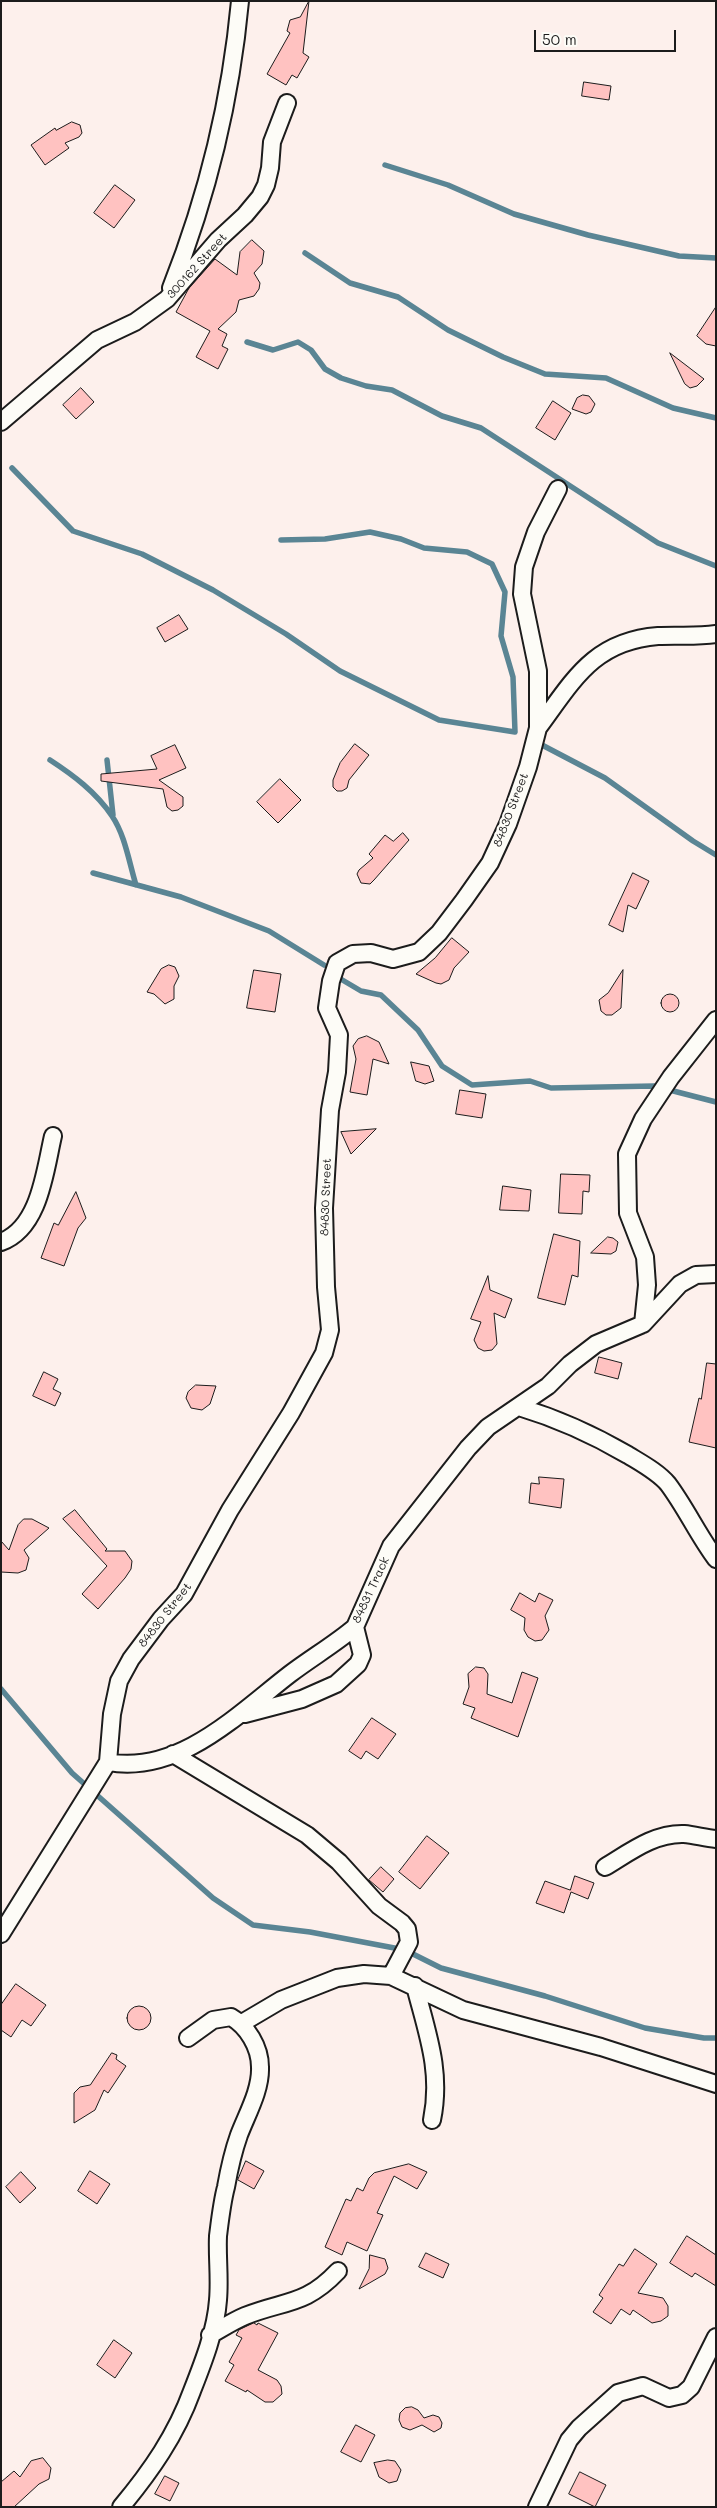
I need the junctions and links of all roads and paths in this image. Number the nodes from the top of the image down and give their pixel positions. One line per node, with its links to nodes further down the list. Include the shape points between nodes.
1 (240, 1): 3 (street, via 236,48 195,226)
2 (287, 103): 3 (street, 300162 Street, via 272,142 270,168 260,197)
3 (166, 299): 4 (street, 300162 Street, via 135,322 97,340)
4 (1, 422)
5 (558, 489): 7 (street, 84830 Street, via 536,532 527,559 522,594 538,671)
6 (716, 634): 7 (street, via 658,636 621,642 590,661)
7 (538, 728): 18 (street, 84830 Street, via 508,824 490,863 439,933 419,952 393,959 371,953 353,954 337,963 328,1008 339,1034 324,1208 330,1330 324,1353 184,1594 131,1659 119,1682 112,1714)
8 (716, 1020): 12 (street, via 643,1119 627,1154 628,1212 645,1257)
9 (53, 1136): 10 (street, via 32,1211 21,1230)
10 (1, 1242)
11 (716, 1274): 12 (street, via 696,1276 680,1284)
12 (644, 1324): 13 (street, 84831 Track, via 596,1344)
13 (519, 1407): 14 (street, via 589,1432 643,1464 667,1483); 15 (street, 84831 Track, via 488,1427 468,1448 391,1546)
14 (716, 1559)
15 (354, 1627): 16 (street, 84831 Track); 16 (street, via 362,1655 358,1664 336,1684 302,1699)
16 (240, 1715): 17 (street, 84831 Track)
17 (173, 1754): 18 (street, 84831 Track, via 146,1763); 22 (street, via 307,1835 339,1862 379,1906 402,1923 407,1929 409,1942)
18 (108, 1762): 21 (street, 84830 Street)
19 (716, 1839): 20 (street, via 667,1834)
20 (605, 1866)
21 (1, 1934)
22 (391, 1976): 23 (street); 24 (street, via 364,1974 336,1978 281,2000)
23 (415, 1986): 26 (street, via 464,2010 601,2047); 27 (street, via 436,2074)
24 (242, 2023): 25 (street, via 231,2016 213,2020); 29 (street, via 252,2038 260,2066 256,2091 238,2138 225,2188 218,2237 218,2303)
25 (188, 2038)
26 (716, 2084)
27 (432, 2120)
28 (338, 2271): 29 (street, via 310,2295 243,2317)
29 (210, 2335): 31 (street, via 176,2431 152,2469)
30 (716, 2337): 32 (street, via 691,2387 682,2395 669,2398 643,2386 618,2393 579,2428 569,2440)
31 (121, 2507)
32 (536, 2507)

